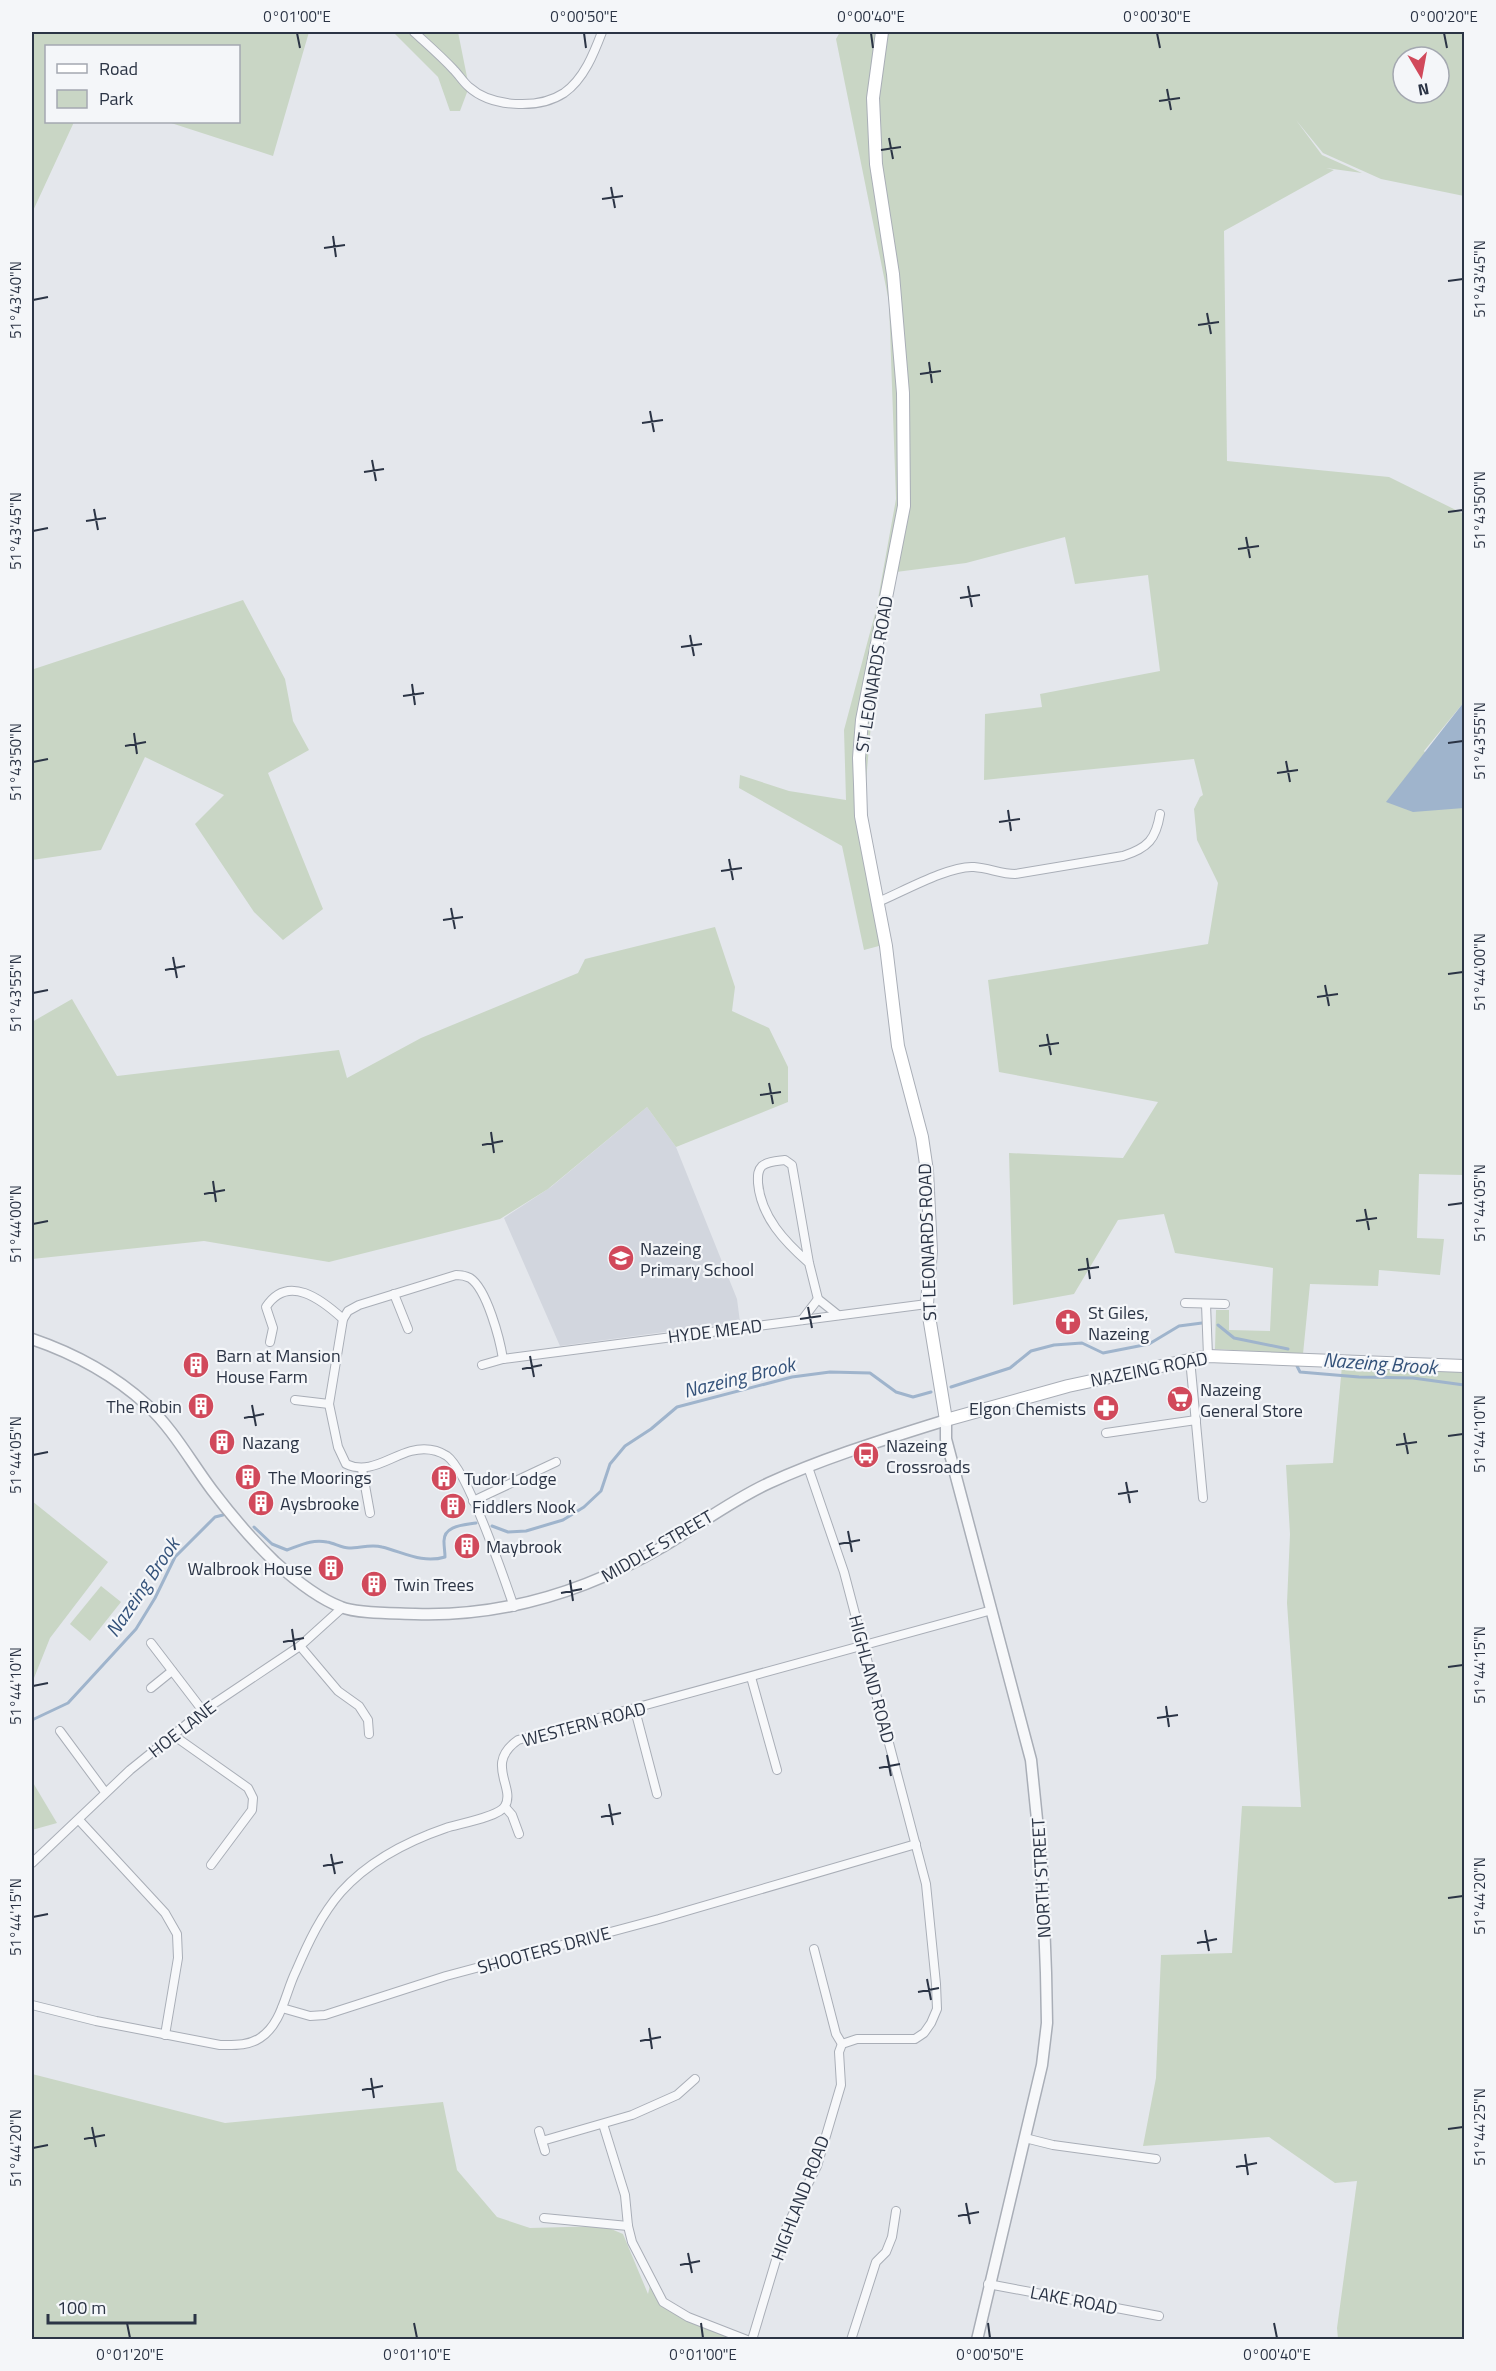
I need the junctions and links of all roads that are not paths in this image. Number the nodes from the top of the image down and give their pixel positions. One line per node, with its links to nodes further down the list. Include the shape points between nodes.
1 (414, 32): 2 (street, via 469,87 499,103 517,104 564,93 592,58)
2 (602, 32)
3 (882, 32): 5 (main road, ST LEONARDS ROAD, via 873,109 903,393 904,506 877,636 859,758 861,816)
4 (1160, 814): 5 (street, via 1150,842 1124,856 1015,874 957,868)
5 (878, 902): 10 (main road, ST LEONARDS ROAD, via 896,1035 927,1171 931,1251)
6 (809, 1263): 6 (street, via 792,1165 785,1160 769,1163 758,1174 761,1203 776,1229); 8 (street)
7 (394, 1294): 14 (street, via 359,1305); 16 (street); 20 (street, via 456,1275 469,1277 494,1322)
8 (818, 1299): 13 (street); 15 (street)
9 (1185, 1303): 11 (street)
10 (927, 1304): 13 (street, HYDE MEAD); 26 (main road, ST LEONARDS ROAD)
11 (1206, 1304): 12 (street); 19 (street)
12 (1225, 1304)
13 (838, 1315): 15 (street, HYDE MEAD)
14 (343, 1319): 18 (street, via 319,1299 302,1292 285,1292 272,1298 266,1307 273,1328); 25 (street)
15 (802, 1320): 20 (street, HYDE MEAD)
16 (408, 1329)
17 (32, 1339): 36 (street, MIDDLE STREET, via 105,1374 146,1405 260,1547 292,1576)
18 (270, 1342)
19 (1208, 1356): 21 (main road, NAZEING ROAD); 23 (main road, NAZEING ROAD)
20 (503, 1359): 22 (street, HYDE MEAD)
21 (1191, 1359): 26 (main road, NAZEING ROAD, via 1068,1386); 27 (street)
22 (482, 1365)
23 (1464, 1366)
24 (295, 1400): 25 (street)
25 (329, 1404): 31 (street, via 338,1447 346,1464)
26 (946, 1420): 30 (street, MIDDLE STREET); 37 (street, NORTH STREET, via 946,1439)
27 (1196, 1420): 28 (street); 32 (street)
28 (1106, 1433)
29 (556, 1462): 33 (street)
30 (808, 1467): 35 (street, MIDDLE STREET, via 769,1483 595,1581); 40 (street, HIGHLAND ROAD, via 844,1572)
31 (362, 1469): 33 (street, via 410,1451 436,1451 455,1464); 34 (street)
32 (1203, 1498)
33 (473, 1501): 35 (street)
34 (370, 1513)
35 (514, 1607): 36 (street, MIDDLE STREET, via 434,1615)
36 (342, 1608): 39 (street, HOE LANE)
37 (992, 1610): 40 (street, WESTERN ROAD); 66 (street, NORTH STREET, via 1031,1760 1042,1869 1047,2023)
38 (152, 1643): 41 (street)
39 (300, 1646): 45 (street, HOE LANE); 47 (street, via 338,1691 359,1706 368,1720)
40 (863, 1646): 42 (street, WESTERN ROAD); 55 (street, HIGHLAND ROAD)
41 (172, 1671): 43 (street); 45 (street)
42 (751, 1677): 44 (street, WESTERN ROAD); 49 (street)
43 (151, 1688)
44 (635, 1710): 51 (street); 52 (street, WESTERN ROAD, via 518,1740 507,1748 502,1758)
45 (203, 1711): 48 (street, HOE LANE)
46 (60, 1731): 50 (street)
47 (369, 1734)
48 (173, 1735): 50 (street, HOE LANE); 57 (street, via 248,1788 253,1798 252,1810)
49 (777, 1770)
50 (105, 1792): 53 (street, HOE LANE)
51 (657, 1794)
52 (505, 1807): 54 (street); 60 (street, via 406,1845 362,1873 325,1914 294,1973)
53 (79, 1820): 56 (street, HOE LANE); 61 (street, via 165,1913 177,1935 178,1958)
54 (519, 1834)
55 (916, 1845): 60 (street, SHOOTERS DRIVE, via 446,1976 326,2014 310,2016); 62 (street, HIGHLAND ROAD, via 926,1884 937,2008 924,2033 915,2039 857,2039)
56 (32, 1863)
57 (211, 1865)
58 (814, 1949): 62 (street)
59 (32, 2005): 61 (street)
60 (282, 2008): 61 (street, via 270,2028 252,2042 238,2046)
61 (165, 2035)
62 (842, 2044): 75 (street, HIGHLAND ROAD, via 841,2085 817,2166 785,2230)
63 (695, 2079): 64 (street, via 677,2095)
64 (603, 2124): 67 (street); 72 (street, via 625,2195)
65 (539, 2131): 67 (street)
66 (1025, 2138): 69 (street); 73 (street, NORTH STREET)
67 (542, 2141): 68 (street)
68 (545, 2151)
69 (1156, 2159)
70 (896, 2211): 76 (street, via 892,2237 886,2252 876,2262)
71 (544, 2218): 72 (street)
72 (628, 2226): 75 (street, via 641,2262 663,2302 688,2317)
73 (988, 2284): 74 (street, LAKE ROAD); 77 (street, NORTH STREET)
74 (1159, 2316)
75 (749, 2340)
76 (851, 2340)
77 (977, 2340)

